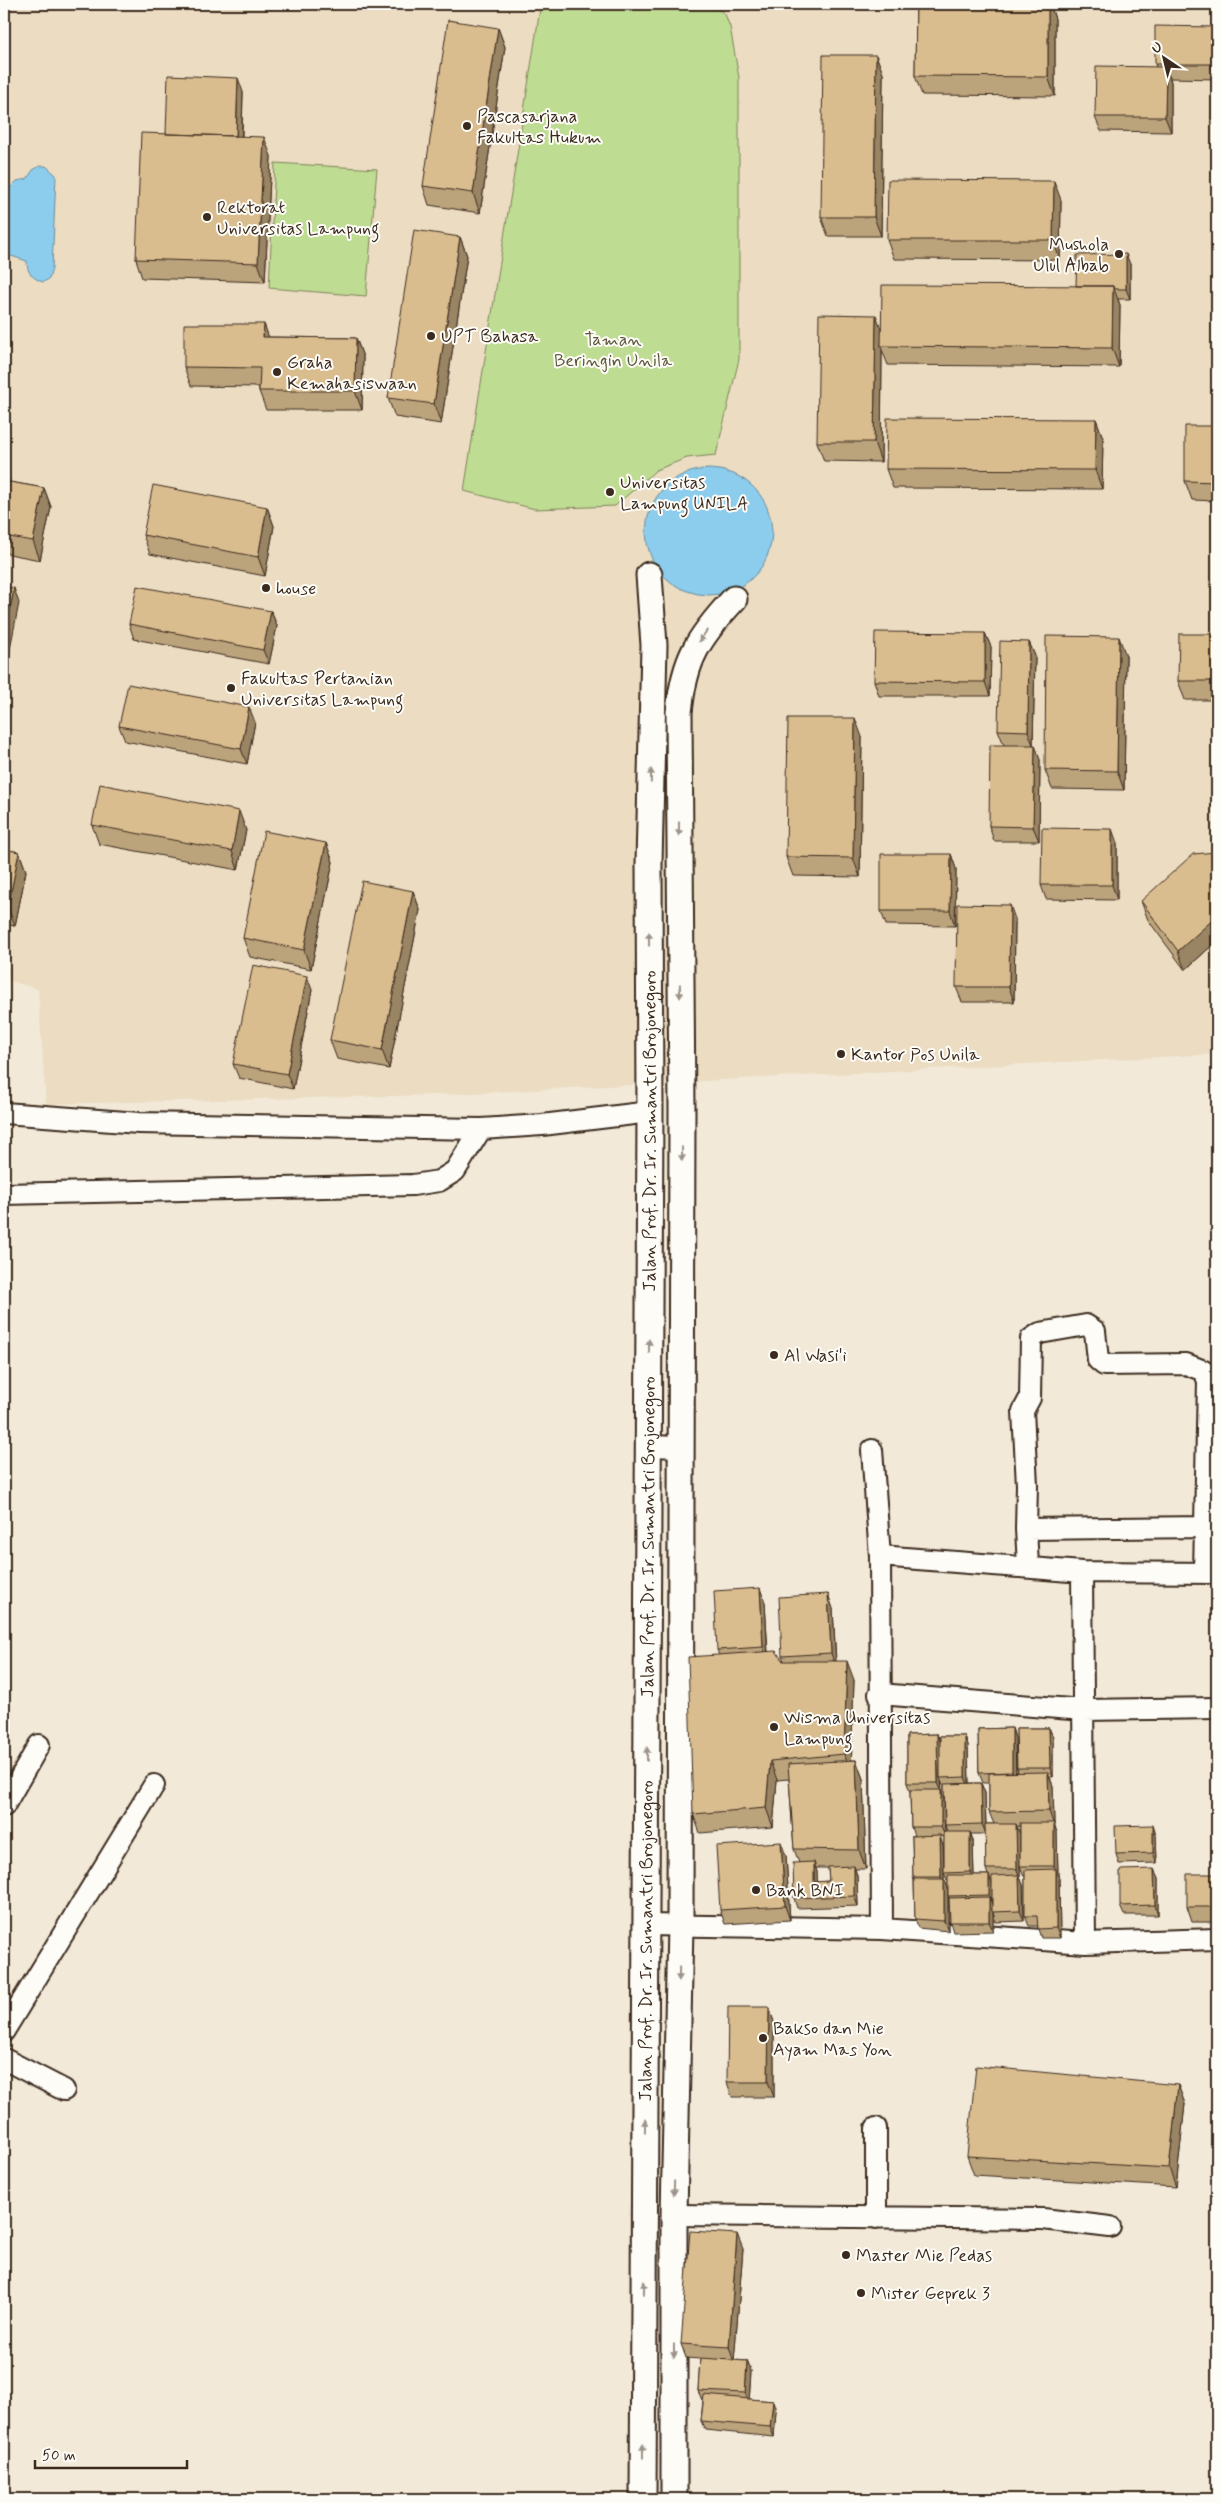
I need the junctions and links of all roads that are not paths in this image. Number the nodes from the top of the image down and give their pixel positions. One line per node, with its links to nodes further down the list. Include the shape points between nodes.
1 (649, 575): 3 (street, Jalan Prof. Dr. Ir. Sumantri Brojonegoro, one-way to 1, via 649,864 654,645)
2 (734, 599): 8 (street, Jalan Prof. Dr. Ir. Sumantri Brojonegoro, one-way to 8, via 691,655 681,690 679,713)
3 (650, 1112): 5 (street, via 542,1126); 7 (street, Jalan Prof. Dr. Ir. Sumantri Brojonegoro, one-way to 3)
4 (4, 1113): 5 (street, via 139,1123)
5 (481, 1129): 6 (street, via 455,1171 439,1181 413,1185)
6 (4, 1194)
7 (649, 1446): 8 (street); 23 (street, Jalan Prof. Dr. Ir. Sumantri Brojonegoro, one-way to 7)
8 (681, 1447): 24 (street, Jalan Prof. Dr. Ir. Sumantri Brojonegoro)
9 (872, 1450): 13 (street)
10 (1212, 1459): 11 (street); 12 (street, via 1208,1381 1204,1371 1186,1364 1104,1365 1098,1360 1095,1331 1086,1324 1040,1333 1031,1339 1030,1398 1023,1411)
11 (1204, 1527): 12 (street); 16 (street)
12 (1026, 1529): 14 (street)
13 (880, 1556): 14 (street); 17 (street)
14 (1028, 1566): 15 (street)
15 (1082, 1572): 16 (street); 19 (street)
16 (1210, 1573)
17 (879, 1694): 19 (street); 25 (street)
18 (1217, 1708): 19 (street)
19 (1084, 1710): 27 (street)
20 (38, 1745): 22 (street)
21 (154, 1785): 28 (street)
22 (4, 1806)
23 (646, 1925): 24 (street); 35 (street, Jalan Prof. Dr. Ir. Sumantri Brojonegoro, one-way to 23)
24 (680, 1925): 25 (street); 32 (street, Jalan Prof. Dr. Ir. Sumantri Brojonegoro, one-way to 32)
25 (882, 1929): 27 (street)
26 (1217, 1939): 27 (street)
27 (1085, 1943)
28 (4, 2031)
29 (4, 2060): 30 (street)
30 (64, 2090)
31 (876, 2128): 33 (street)
32 (674, 2215): 33 (street); 36 (street, Jalan Prof. Dr. Ir. Sumantri Brojonegoro, one-way to 36)
33 (876, 2218): 34 (street, via 1043,2220)
34 (1110, 2227)
35 (643, 2499)
36 (674, 2499)

